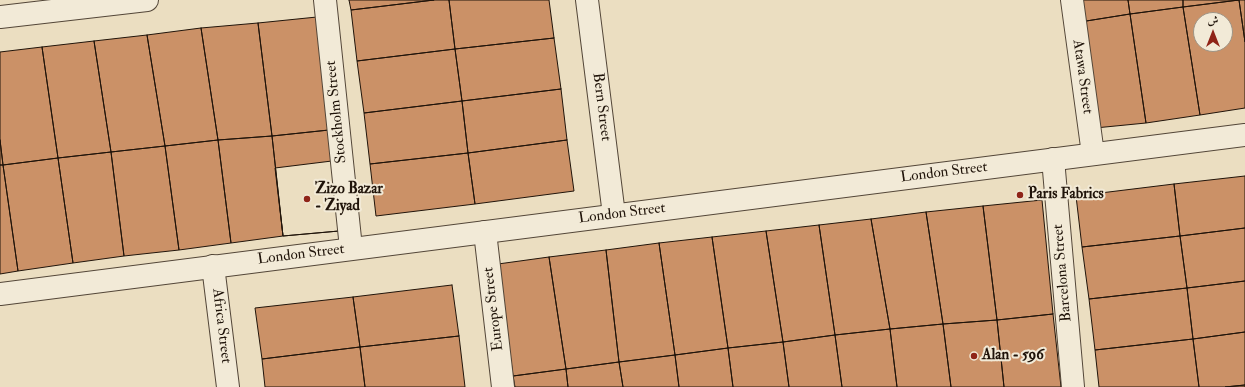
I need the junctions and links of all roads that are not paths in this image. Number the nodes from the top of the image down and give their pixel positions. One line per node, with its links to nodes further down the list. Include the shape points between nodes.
1 (147, 0): 5 (street)
2 (326, 0): 11 (street, Stockholm Street)
3 (587, 0): 9 (street, Bern Street)
4 (1072, 0): 7 (street, Atawa Street)
5 (12, 10)
6 (1245, 135): 7 (street, London Street)
7 (1093, 154): 8 (street, London Street)
8 (1053, 159): 9 (street, London Street); 16 (street, Barcelona Street)
9 (614, 215): 10 (street, London Street)
10 (485, 232): 11 (street, London Street); 15 (street, Europe Street)
11 (351, 248): 12 (street, London Street)
12 (213, 266): 13 (street, London Street); 14 (street, Africa Street)
13 (0, 294)
14 (228, 387)
15 (503, 387)
16 (1073, 387)

